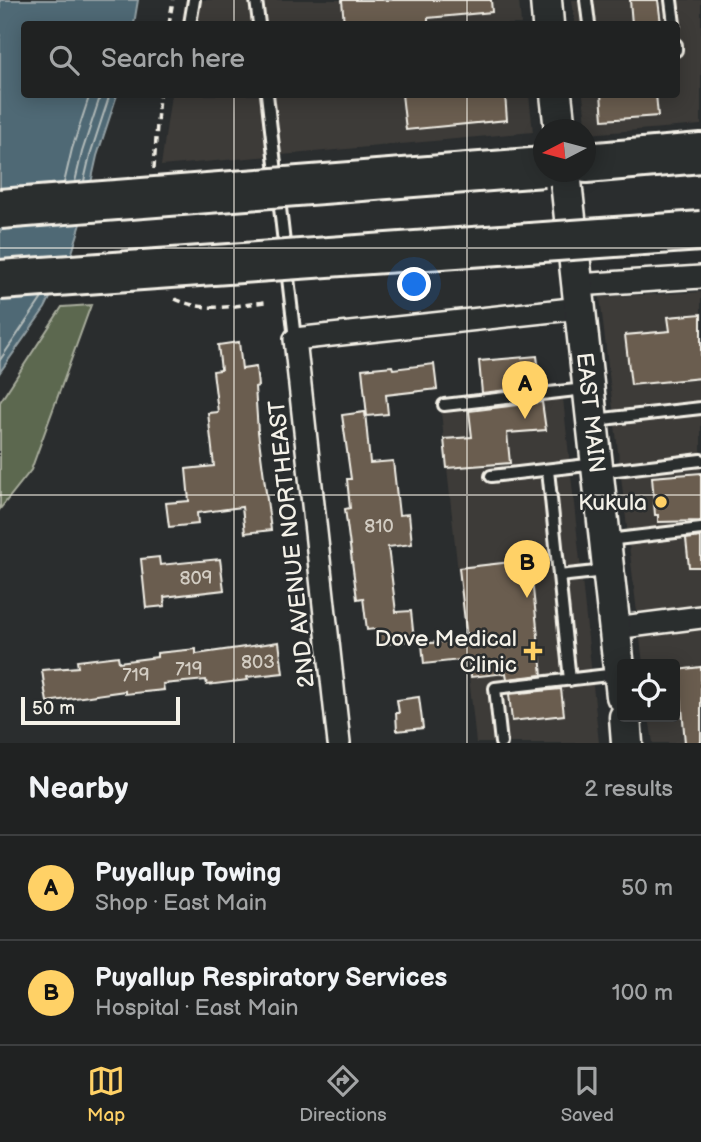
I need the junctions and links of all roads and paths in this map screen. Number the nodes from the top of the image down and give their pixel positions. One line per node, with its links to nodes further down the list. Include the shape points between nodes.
1 (173, 0): 7 (path)
2 (194, 0): 8 (lane)
3 (256, 0): 9 (lane)
4 (546, 0): 10 (main road)
5 (586, 0): 11 (lane)
6 (671, 0): 12 (lane)
7 (170, 21)
8 (190, 21)
9 (259, 21)
10 (548, 21)
11 (589, 21)
12 (674, 21)
13 (159, 98): 20 (path)
14 (267, 98): 29 (lane)
15 (556, 98): 16 (main road)
16 (559, 119)
17 (701, 153): 18 (highway)
18 (596, 162)
19 (533, 168): 22 (highway, bridge)
20 (154, 170)
21 (566, 182): 27 (main road, EAST MAIN)
22 (0, 209)
23 (701, 231): 25 (highway, bridge)
24 (701, 277): 27 (street)
25 (0, 280)
26 (169, 290): 28 (path, via 173,299 213,309)
27 (578, 297): 29 (street); 30 (main road, EAST MAIN)
28 (265, 302)
29 (295, 339): 47 (street, 2ND AVENUE NORTHEAST)
30 (588, 389): 31 (lane); 33 (main road, EAST MAIN)
31 (444, 405)
32 (701, 408): 33 (lane)
33 (591, 420): 35 (main road, EAST MAIN)
34 (701, 460): 35 (lane)
35 (596, 468): 36 (lane); 39 (main road, EAST MAIN)
36 (548, 470): 37 (lane); 41 (lane)
37 (491, 476)
38 (701, 529): 39 (lane)
39 (605, 540): 40 (main road, EAST MAIN)
40 (608, 570): 41 (lane); 43 (main road, EAST MAIN)
41 (559, 576): 45 (lane)
42 (701, 617): 43 (street)
43 (615, 628): 44 (main road, EAST MAIN)
44 (618, 659)
45 (570, 680): 46 (lane); 48 (lane, via 495,688)
46 (617, 685)
47 (339, 743)
48 (501, 743)

